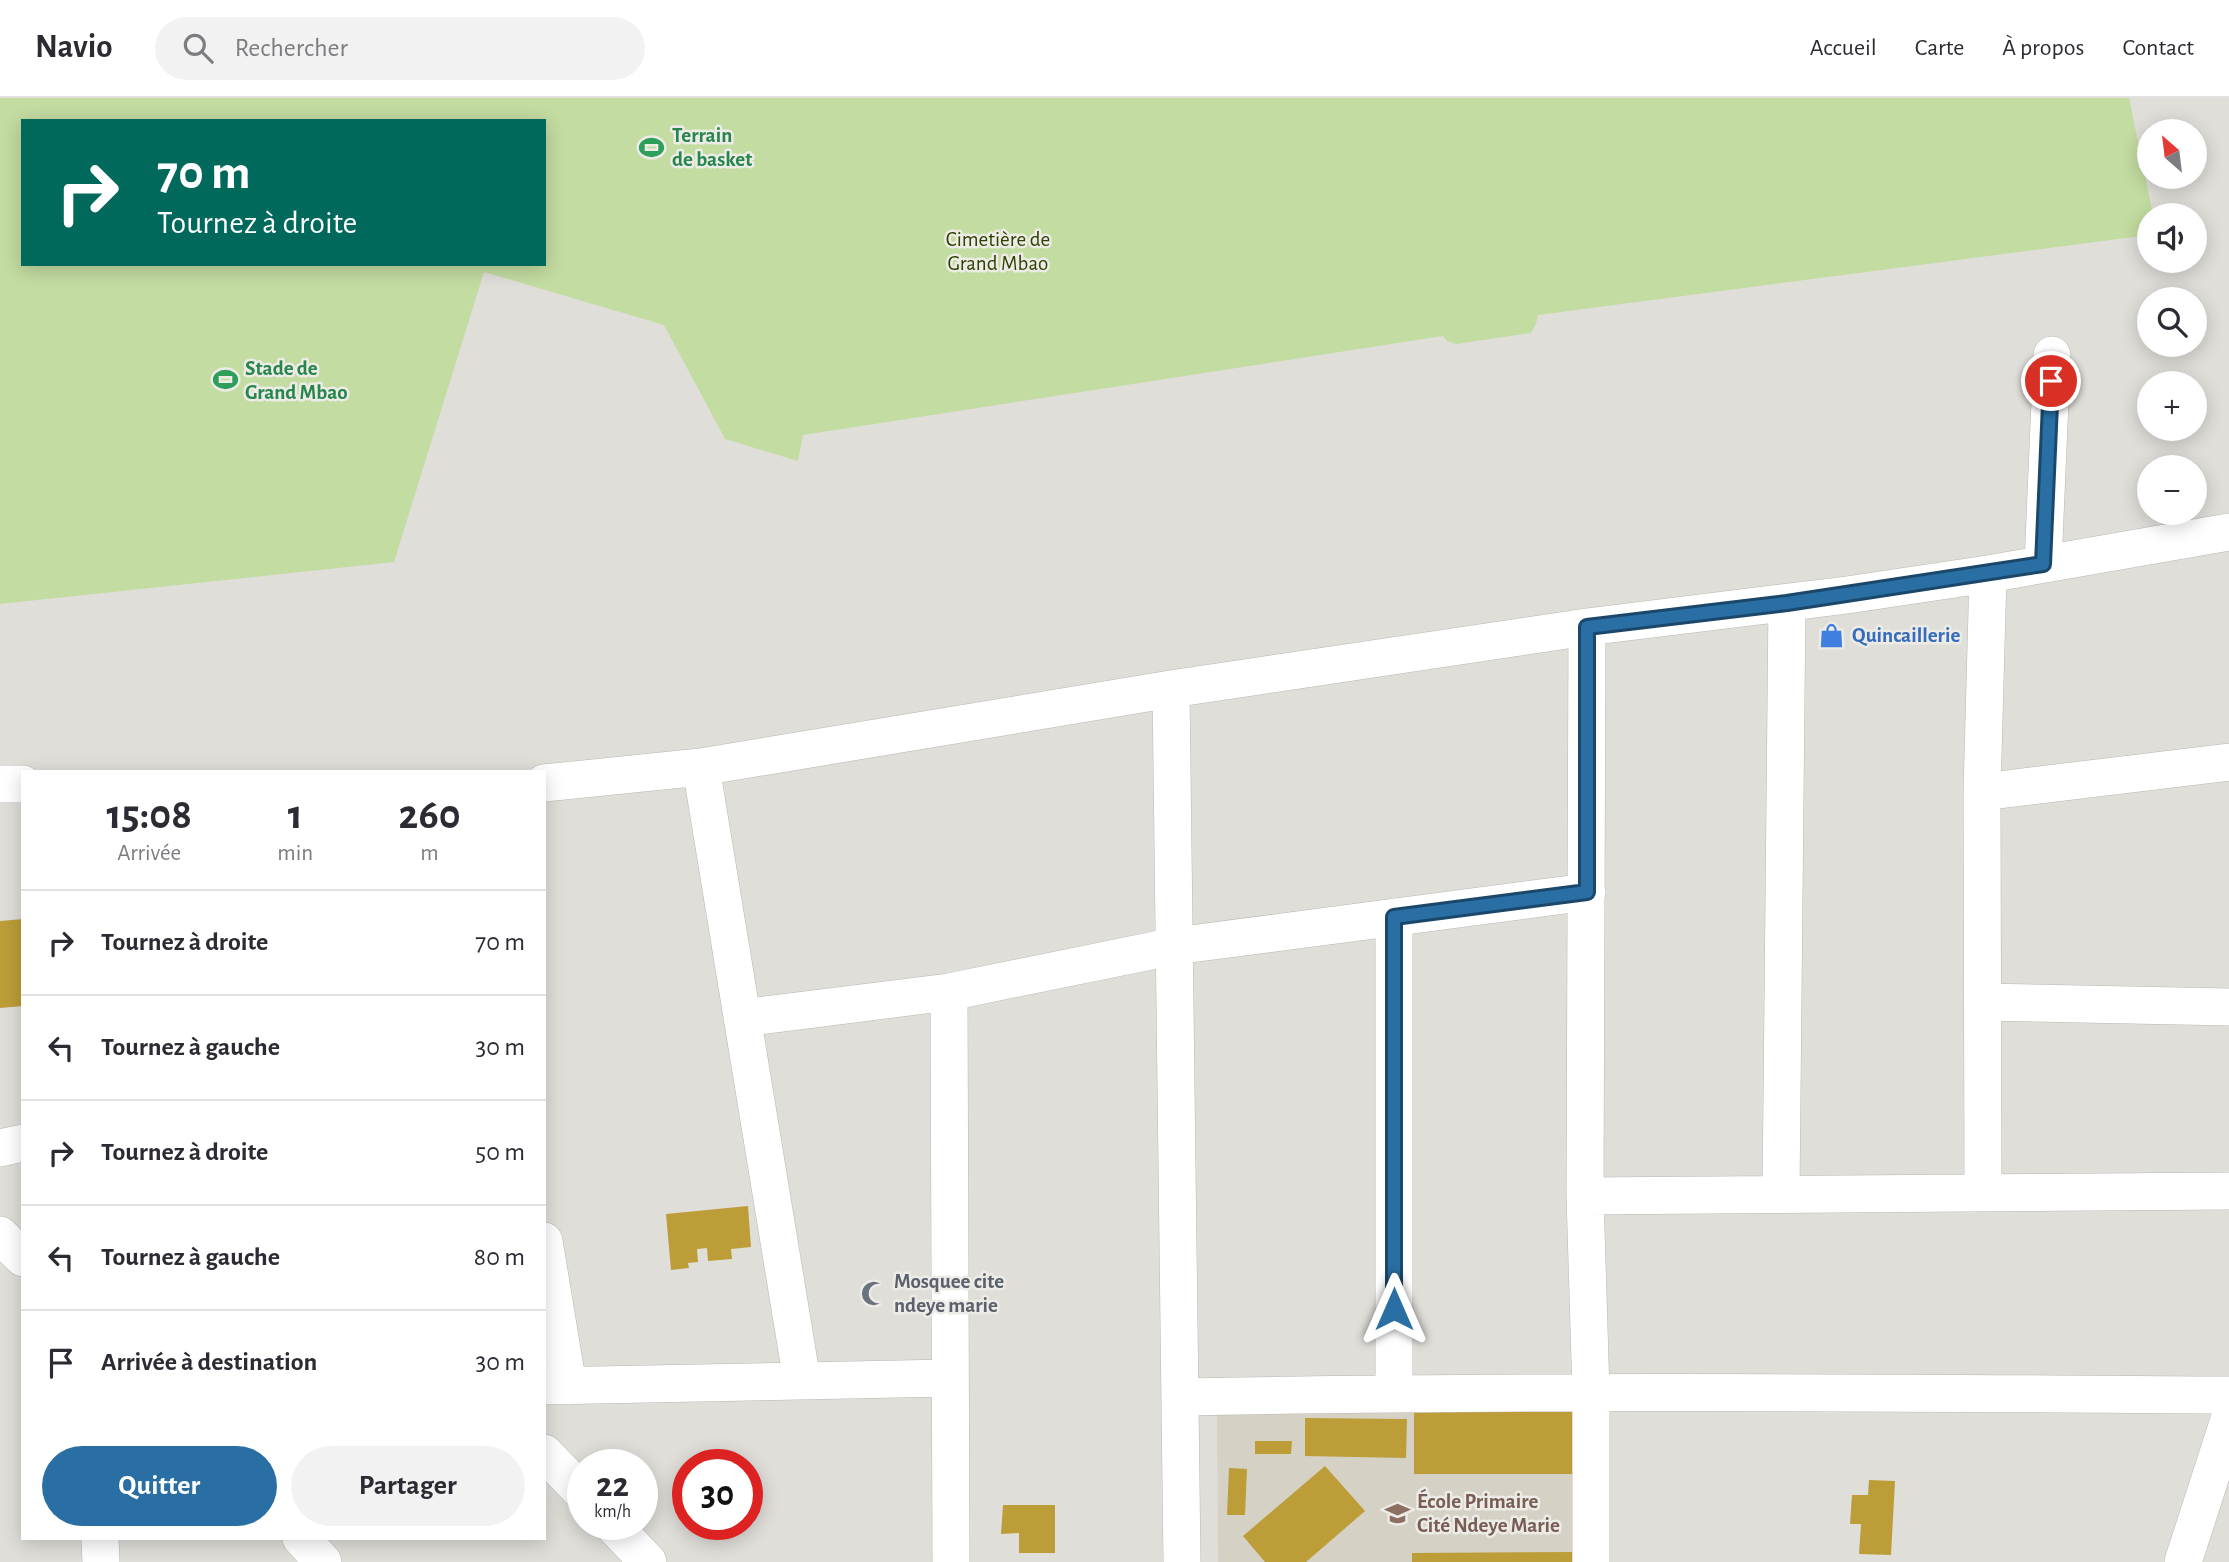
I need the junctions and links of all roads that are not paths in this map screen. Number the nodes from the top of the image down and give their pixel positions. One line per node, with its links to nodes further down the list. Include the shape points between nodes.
1 (2052, 355): 3 (street)
2 (2229, 532): 3 (street)
3 (2043, 564): 4 (street)
4 (1988, 574): 5 (street); 13 (street)
5 (1787, 603): 6 (street); 25 (street)
6 (1587, 627): 7 (street); 14 (street)
7 (1171, 688): 9 (street); 16 (street)
8 (2229, 762): 13 (street)
9 (701, 767): 10 (street); 20 (street)
10 (546, 783)
11 (0, 784): 12 (street)
12 (21, 784)
13 (1982, 792): 18 (street)
14 (1587, 892): 15 (street); 26 (street)
15 (1394, 917): 16 (street); 33 (street)
16 (1175, 946): 17 (street); 36 (street)
17 (949, 992): 20 (street); 30 (street)
18 (1983, 1002): 19 (street); 24 (street)
19 (2229, 1007)
20 (742, 1018): 31 (street)
21 (21, 1143): 22 (street)
22 (0, 1147)
23 (2229, 1191): 24 (street)
24 (1983, 1193): 25 (street)
25 (1782, 1194): 26 (street)
26 (1585, 1196): 34 (street)
27 (0, 1235): 28 (street)
28 (21, 1256)
29 (546, 1265): 32 (street)
30 (950, 1378): 31 (street); 46 (street)
31 (802, 1381): 32 (street)
32 (556, 1386)
33 (1394, 1392): 34 (street); 36 (street)
34 (1591, 1392): 35 (street); 48 (street)
35 (2229, 1395)
36 (1180, 1397): 47 (street)
37 (2229, 1420): 49 (street)
38 (546, 1455): 39 (street)
39 (567, 1477)
40 (100, 1540): 43 (street)
41 (303, 1540): 44 (street)
42 (627, 1540): 45 (street)
43 (101, 1562)
44 (323, 1562)
45 (648, 1562)
46 (951, 1562)
47 (1182, 1562)
48 (1591, 1562)
49 (2183, 1562)

